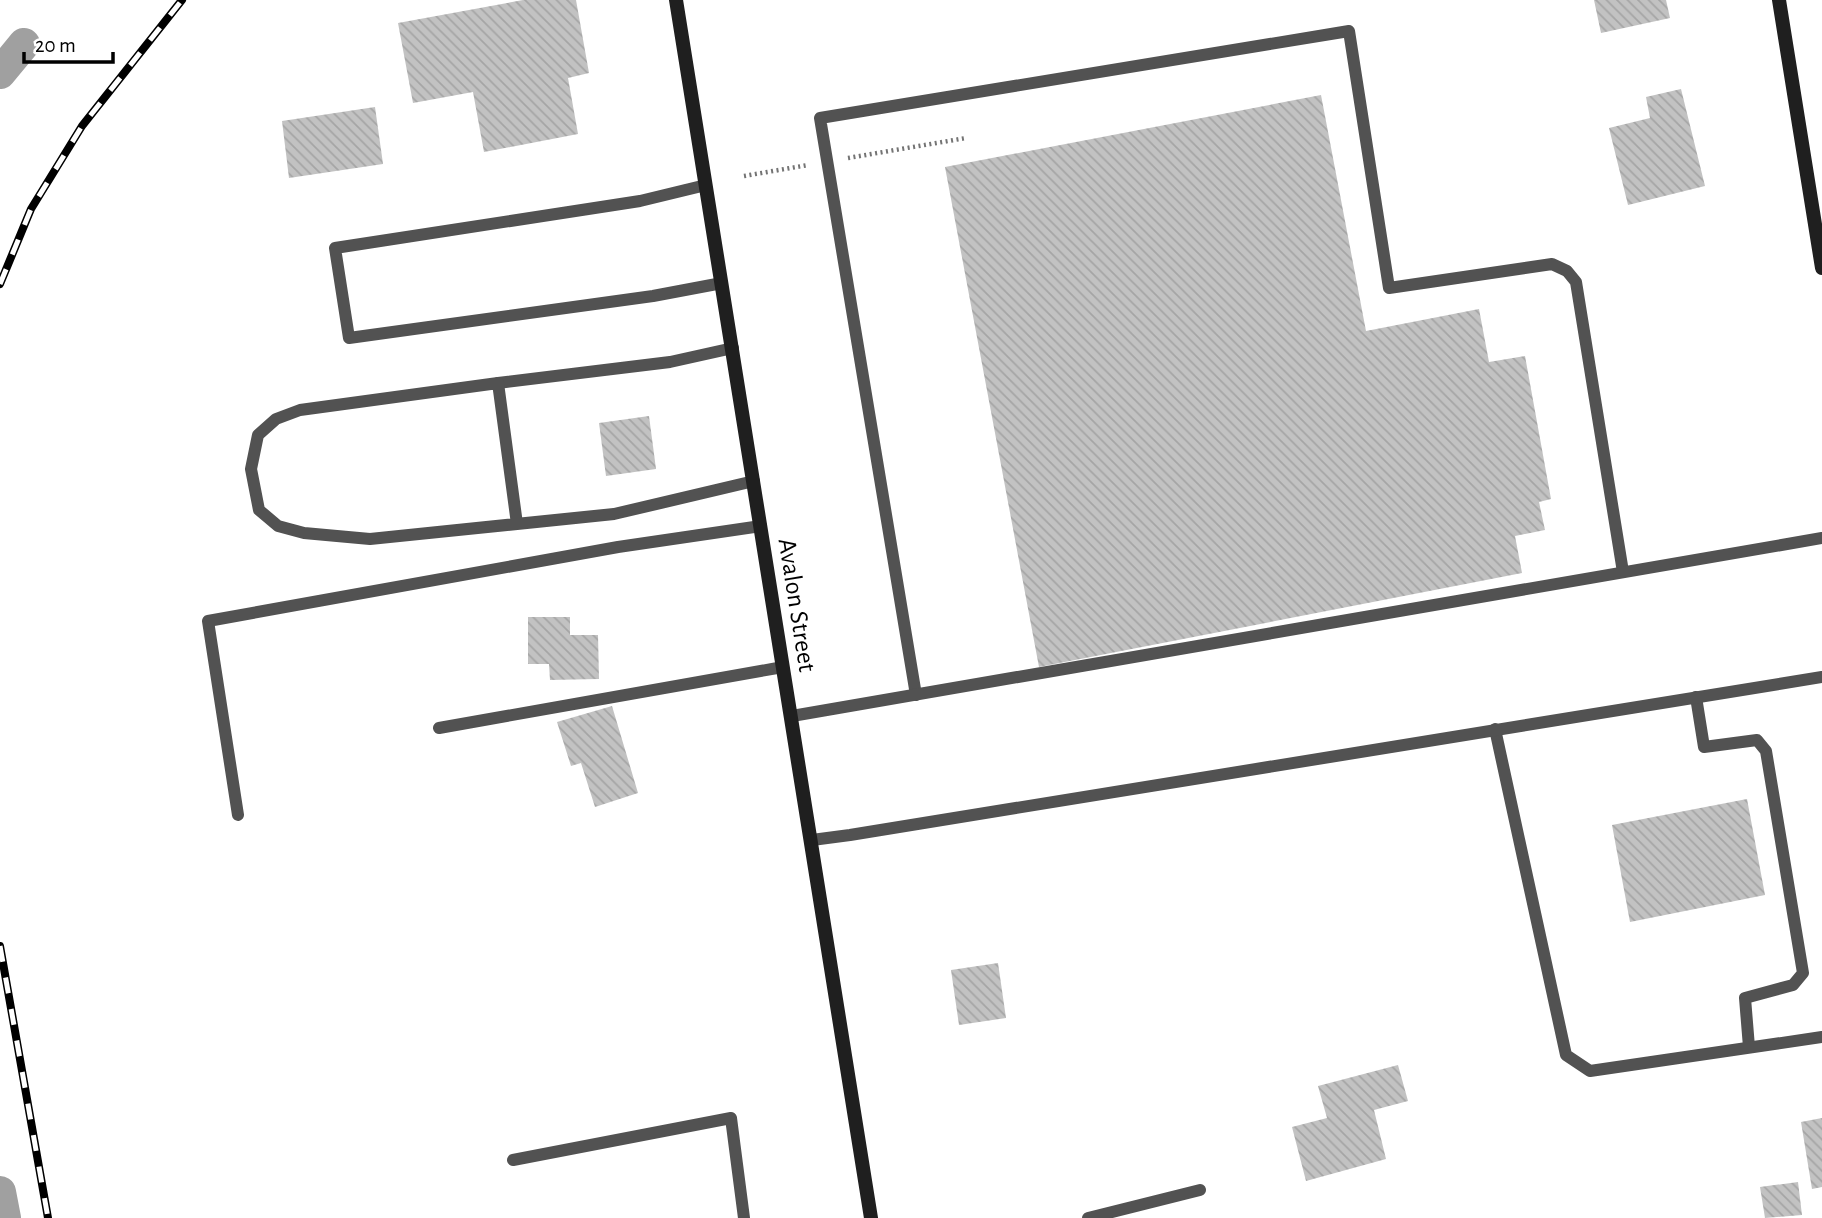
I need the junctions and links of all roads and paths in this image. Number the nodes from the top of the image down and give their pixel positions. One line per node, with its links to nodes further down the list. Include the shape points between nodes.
1 (676, 0): 7 (street, Avalon Street)
2 (1779, 0): 6 (street)
3 (966, 138): 4 (path)
4 (828, 162): 5 (path); 16 (lane, via 820,118 1349,31 1389,288 1552,264 1576,282); 19 (lane)
5 (744, 176)
6 (1815, 183): 8 (street)
7 (706, 186): 9 (street, Avalon Street); 9 (lane, via 640,201 335,248 349,338)
8 (1822, 268)
9 (722, 283): 10 (street, Avalon Street)
10 (733, 348): 11 (lane, via 670,362); 12 (street, Avalon Street)
11 (498, 383): 13 (lane); 13 (lane, via 300,411 276,419 258,435 251,469 259,510 278,526 304,533 370,539)
12 (754, 481): 13 (lane, via 614,514); 14 (street, Avalon Street)
13 (517, 524)
14 (761, 526): 17 (street, Avalon Street); 24 (lane, via 605,549 208,621)
15 (1822, 538): 16 (lane)
16 (1623, 572): 19 (lane)
17 (783, 667): 21 (street, Avalon Street); 22 (lane)
18 (1822, 677): 20 (lane)
19 (916, 695): 21 (lane)
20 (1696, 697): 23 (lane); 27 (lane, via 1704,747 1757,740 1766,751 1803,973 1793,985 1745,998)
21 (792, 716): 25 (street, Avalon Street)
22 (439, 728)
23 (1495, 729): 25 (lane); 27 (lane, via 1566,1055 1590,1071)
24 (239, 815)
25 (811, 840): 31 (street, Avalon Street)
26 (1822, 1037): 27 (lane)
27 (1749, 1047)
28 (513, 1160): 30 (lane, via 731,1118)
29 (1200, 1190): 32 (lane)
30 (744, 1218)
31 (871, 1218)
32 (1088, 1218)

